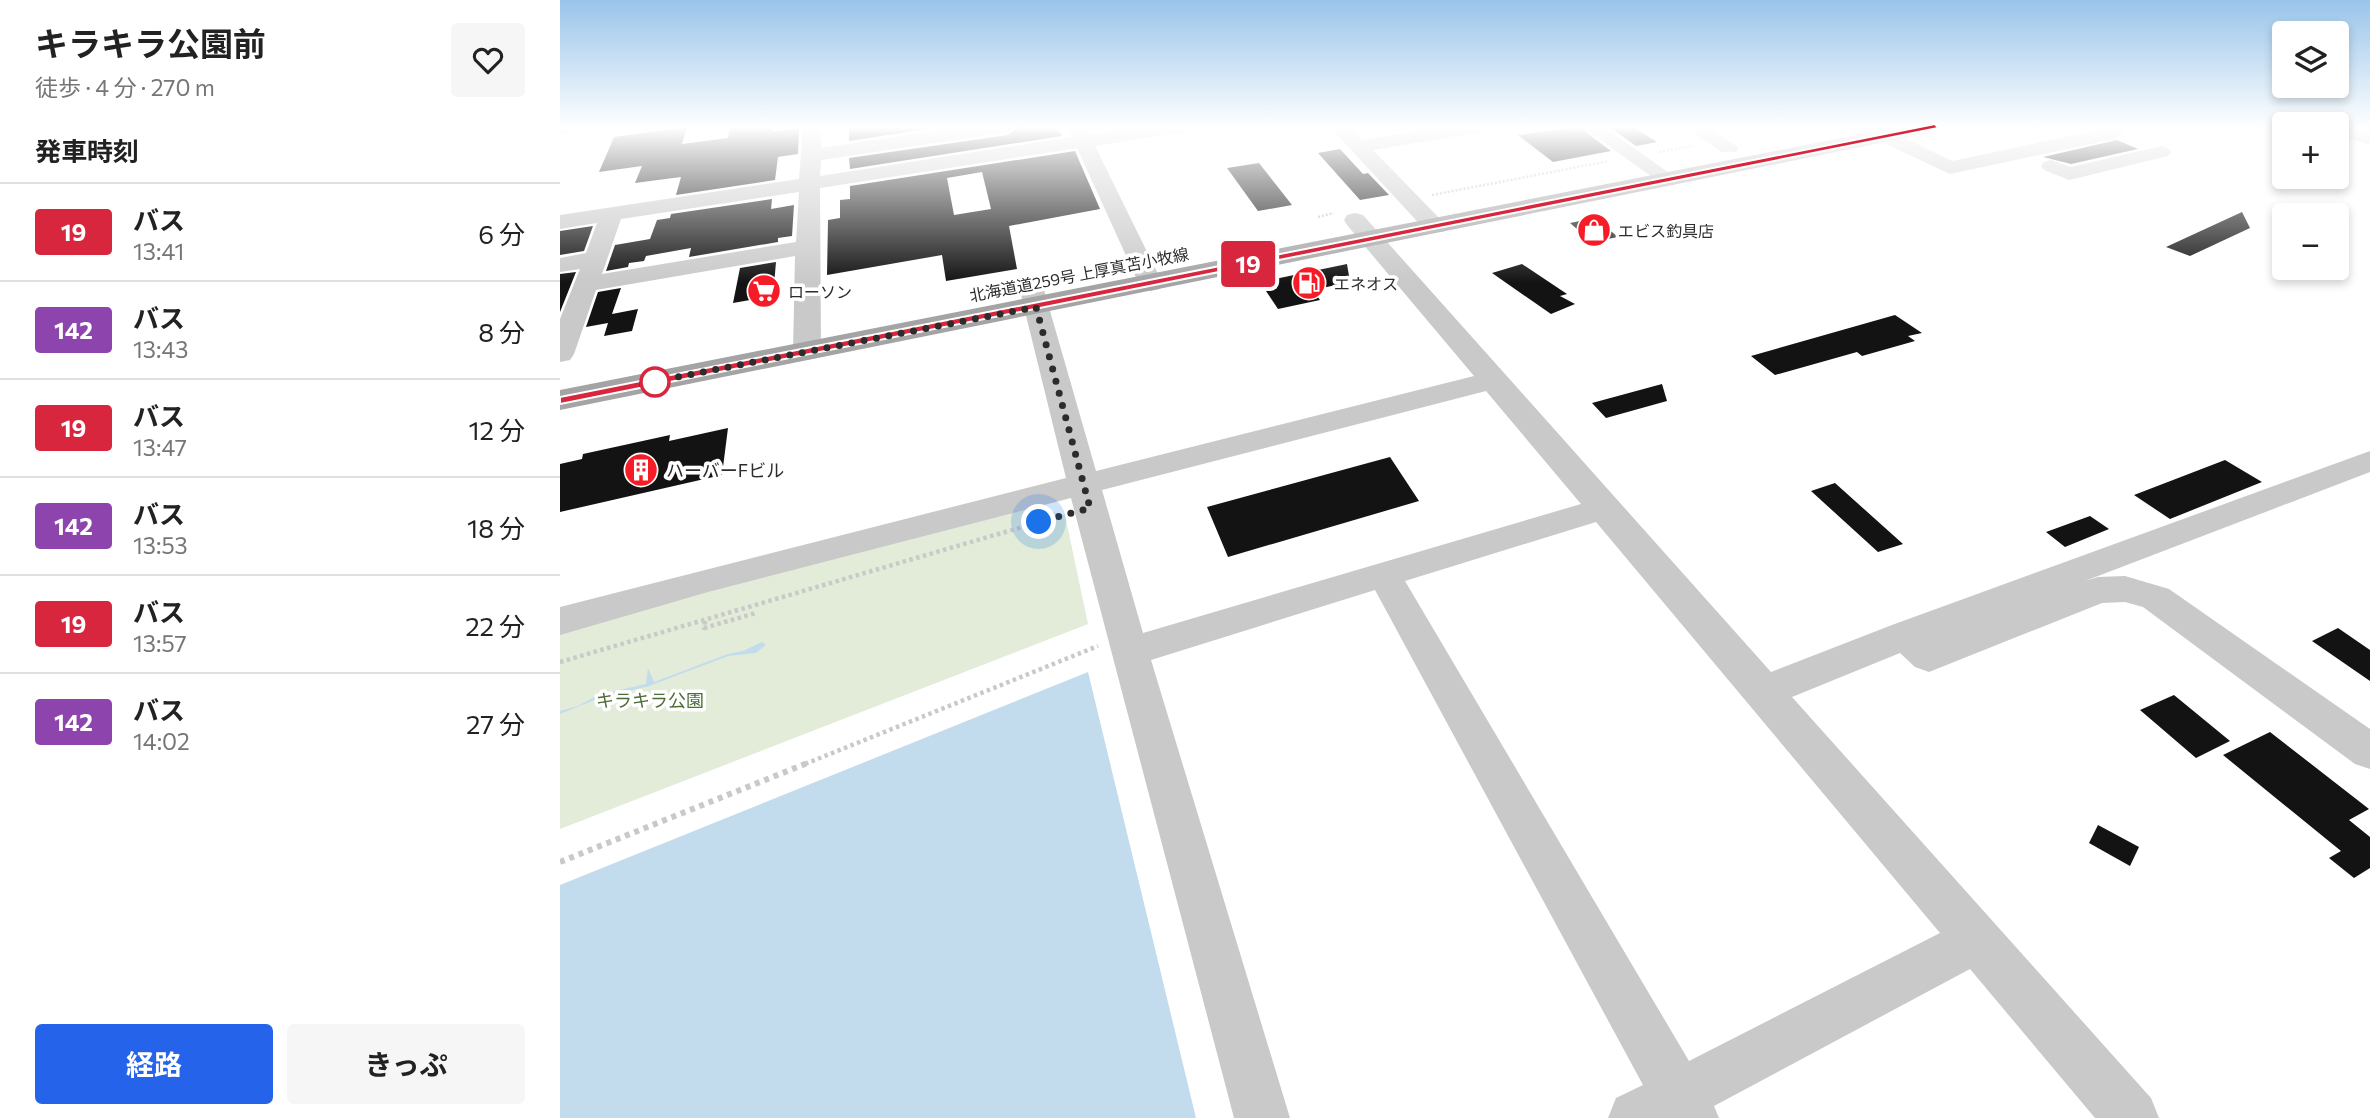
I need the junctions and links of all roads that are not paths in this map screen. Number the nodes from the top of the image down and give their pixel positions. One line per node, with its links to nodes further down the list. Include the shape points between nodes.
1 (810, 178): 9 (street)
2 (841, 178): 9 (street)
3 (1101, 178): 17 (street)
4 (1388, 178): 11 (street)
5 (1573, 178): 11 (main road, 北海道道259号 上厚真苫小牧線)
6 (1666, 178): 8 (street)
7 (1678, 178): 8 (main road, 北海道道259号 上厚真苫小牧線)
8 (1669, 180): 11 (main road, 北海道道259号 上厚真苫小牧線)
9 (810, 184): 10 (street); 14 (street)
10 (612, 214): 12 (street); 15 (street)
11 (1426, 218): 13 (main road, 北海道道259号 上厚真苫小牧線)
12 (560, 222)
13 (1364, 230): 17 (main road, 北海道道259号 上厚真苫小牧線); 23 (street)
14 (807, 247): 18 (street); 20 (street)
15 (595, 259): 16 (street); 18 (street)
16 (560, 265)
17 (1146, 273): 19 (main road, 北海道道259号 上厚真苫小牧線)
18 (586, 284): 21 (street)
19 (1033, 295): 20 (main road, 北海道道259号 上厚真苫小牧線); 26 (street)
20 (807, 340): 22 (main road, 北海道道259号 上厚真苫小牧線); 24 (main road, 北海道道259号 上厚真苫小牧線)
21 (560, 354)
22 (560, 374)
23 (1494, 380): 26 (street); 27 (street)
24 (560, 400)
25 (2370, 461): 30 (street)
26 (1087, 496): 29 (street); 31 (street)
27 (1604, 508): 28 (street); 32 (street)
28 (1384, 575): 31 (street); 35 (street)
29 (560, 621)
30 (1905, 635): 32 (street); 33 (street, via 1929,657 2098,590 2124,589 2156,598)
31 (1127, 644): 36 (street)
32 (1763, 692): 34 (street)
33 (2370, 752)
34 (1977, 940): 35 (street); 37 (street)
35 (1669, 1111)
36 (1262, 1118)
37 (2131, 1118)

